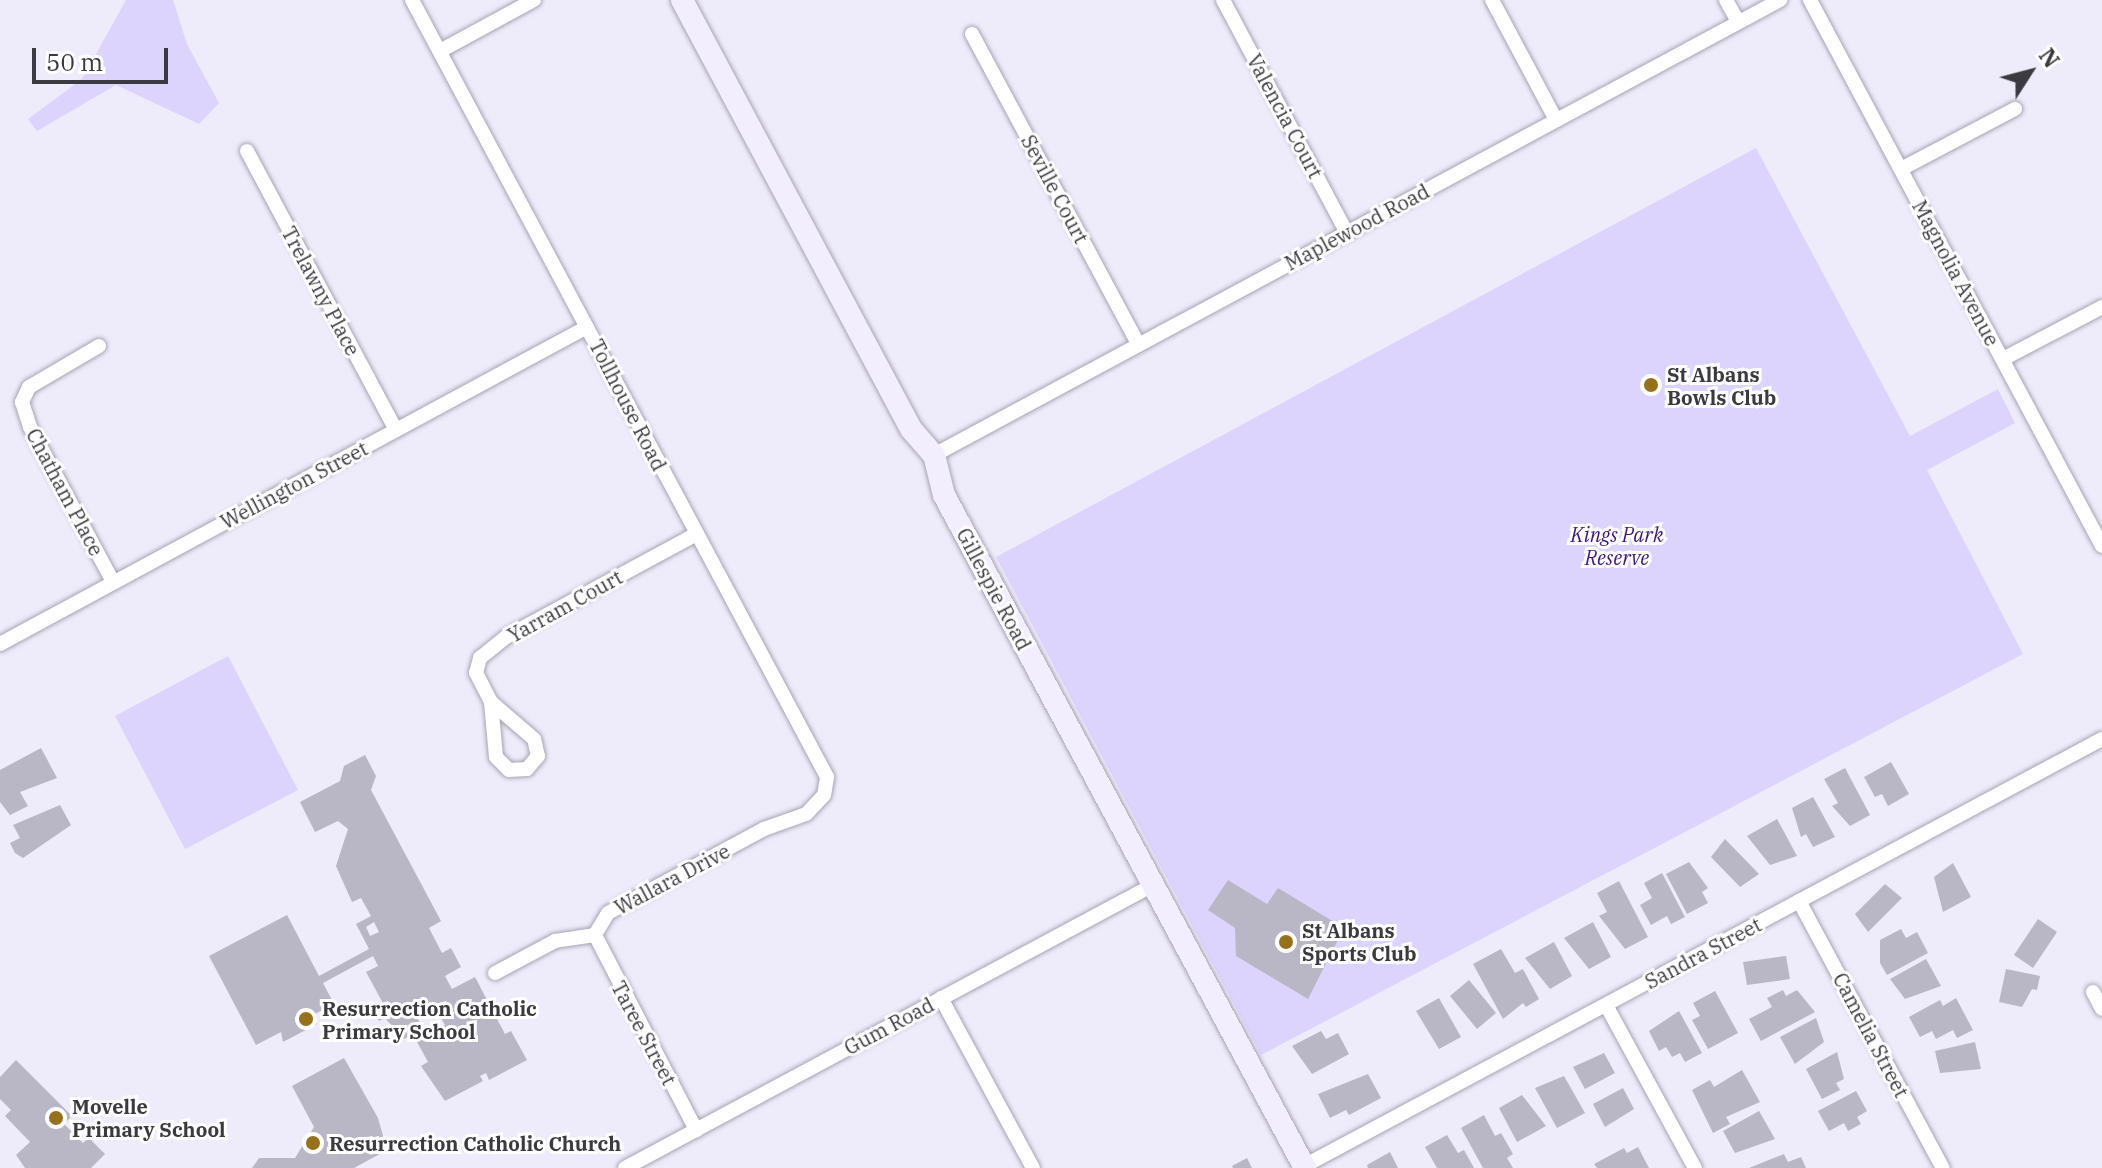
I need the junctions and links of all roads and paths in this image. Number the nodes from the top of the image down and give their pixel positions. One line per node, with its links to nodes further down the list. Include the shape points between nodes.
1 (412, 0): 11 (street, Tollhouse Road)
2 (534, 0): 11 (street)
3 (1223, 0): 16 (street, Valencia Court)
4 (1492, 0): 13 (street)
5 (1726, 0): 9 (street)
6 (1780, 0): 9 (street, Maplewood Road)
7 (1810, 0): 15 (street, Magnolia Avenue)
8 (682, 4): 23 (street, Gillespie Road, via 911,429)
9 (1738, 22): 13 (street, Maplewood Road)
10 (972, 34): 19 (street, Seville Court)
11 (440, 51): 18 (street, Tollhouse Road)
12 (2015, 109): 15 (street)
13 (1556, 120): 16 (street, Maplewood Road)
14 (247, 151): 22 (street, Trelawny Place)
15 (1901, 169): 21 (street, Magnolia Avenue)
16 (1347, 233): 19 (street, Maplewood Road)
17 (2102, 307): 21 (street)
18 (587, 327): 22 (street, Wellington Street); 24 (street, Tollhouse Road)
19 (1138, 344): 23 (street, Maplewood Road)
20 (99, 346): 26 (street, Chatham Place, via 29,387 22,402 30,427)
21 (2003, 359): 25 (street, Magnolia Avenue)
22 (396, 430): 26 (street, Wellington Street)
23 (934, 455): 31 (street, Gillespie Road, via 944,495)
24 (695, 535): 28 (street, Yarram Court, via 489,649 476,673); 30 (street, Tollhouse Road, via 797,728 825,767 826,786)
25 (2102, 546)
26 (113, 582): 27 (street, Wellington Street)
27 (0, 644)
28 (491, 702): 28 (street, Yarram Court, via 534,739 538,756 527,769 509,770 496,757)
29 (2102, 739): 32 (street, Sandra Street)
30 (814, 808): 33 (street, Wallara Drive, via 608,913)
31 (1153, 885): 36 (street, Gum Road); 40 (street, Gillespie Road)
32 (1799, 901): 37 (street, Sandra Street); 44 (street, Camelia Street)
33 (595, 935): 34 (street, via 555,941); 39 (street, Taree Street)
34 (495, 973)
35 (2093, 992): 38 (street)
36 (941, 998): 39 (street, Gum Road); 42 (street)
37 (1606, 1005): 40 (street, Sandra Street); 43 (street)
38 (2102, 1009)
39 (696, 1130): 41 (street, Gum Road)
40 (1304, 1167)
41 (625, 1168)
42 (1033, 1168)
43 (1695, 1168)
44 (1943, 1168)

